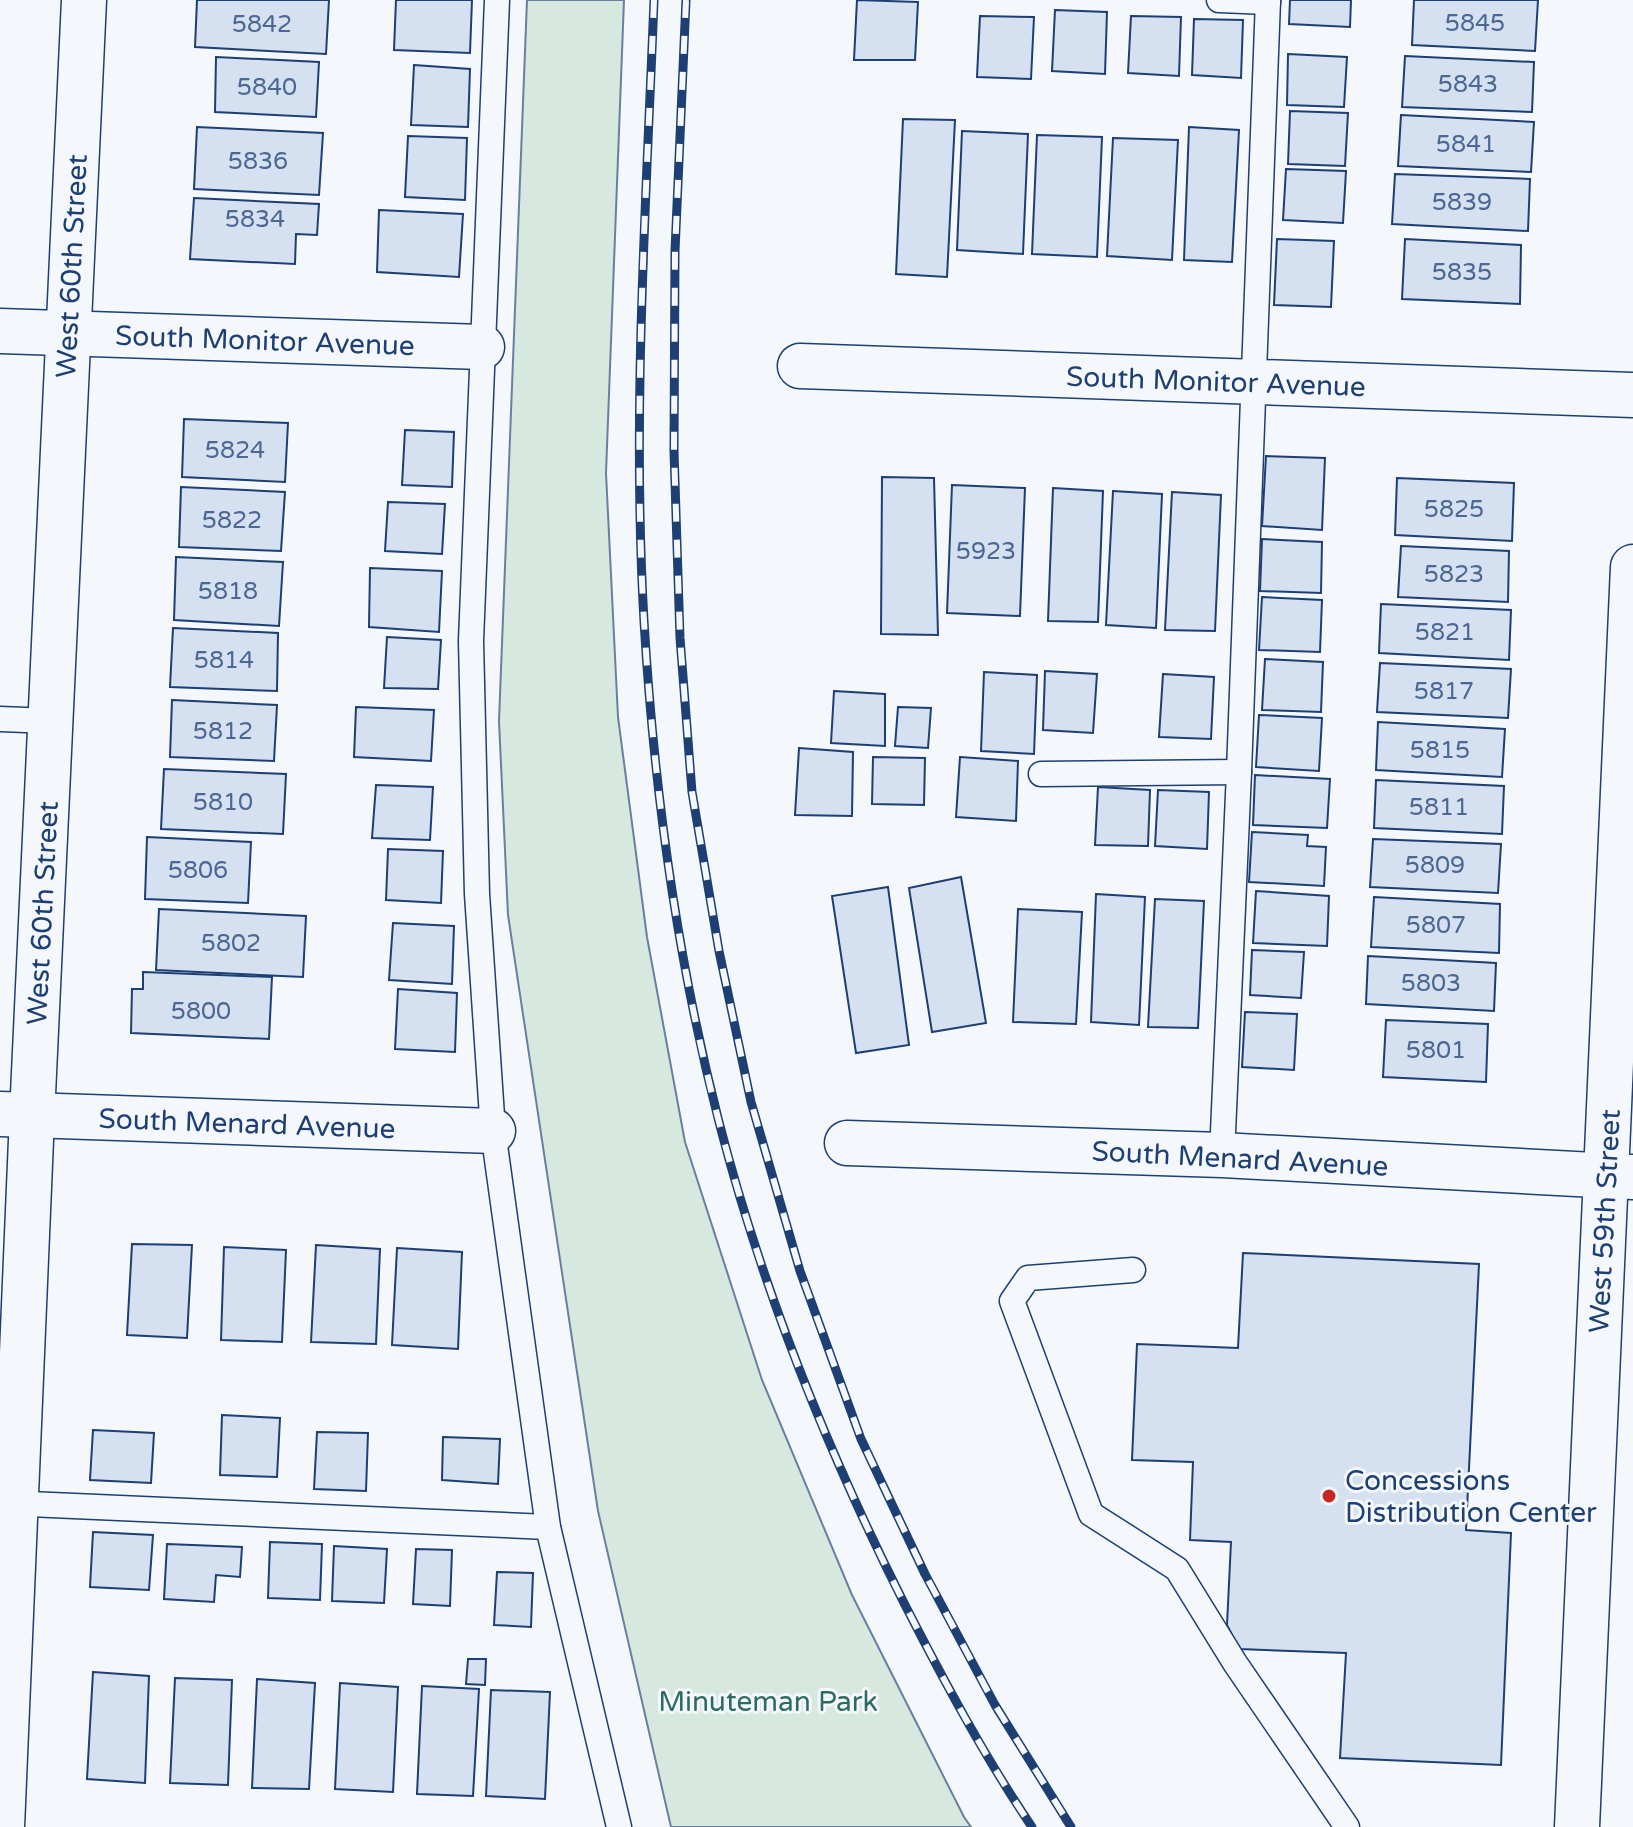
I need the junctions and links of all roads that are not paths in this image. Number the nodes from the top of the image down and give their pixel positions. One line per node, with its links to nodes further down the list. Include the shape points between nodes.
1 (84, 0): 6 (street, West 60th Street)
2 (497, 0): 7 (lane)
3 (1219, 0): 4 (lane)
4 (1268, 1): 9 (lane)
5 (0, 331): 6 (street, South Monitor Avenue)
6 (68, 334): 7 (street, South Monitor Avenue); 13 (street, West 60th Street)
7 (482, 347): 17 (lane, via 471,641 477,894)
8 (800, 366): 9 (street, South Monitor Avenue)
9 (1253, 382): 10 (street, South Monitor Avenue); 14 (lane)
10 (1633, 395)
11 (1633, 567): 20 (street, West 59th Street)
12 (0, 719): 13 (lane)
13 (51, 721): 16 (street, West 60th Street)
14 (1239, 772): 15 (lane); 19 (lane)
15 (1041, 774)
16 (16, 1115): 17 (street, South Menard Avenue); 22 (street, West 60th Street)
17 (493, 1131): 23 (lane)
18 (847, 1143): 19 (street, South Menard Avenue)
19 (1222, 1155): 20 (street, South Menard Avenue)
20 (1619, 1176): 27 (street, West 59th Street)
21 (1133, 1270): 26 (lane, via 1028,1278 1012,1301 1091,1514 1177,1569)
22 (8, 1503): 23 (lane); 24 (street, West 60th Street)
23 (548, 1527): 25 (lane)
24 (2, 1827)
25 (619, 1827)
26 (1347, 1827)
27 (1577, 1827)

